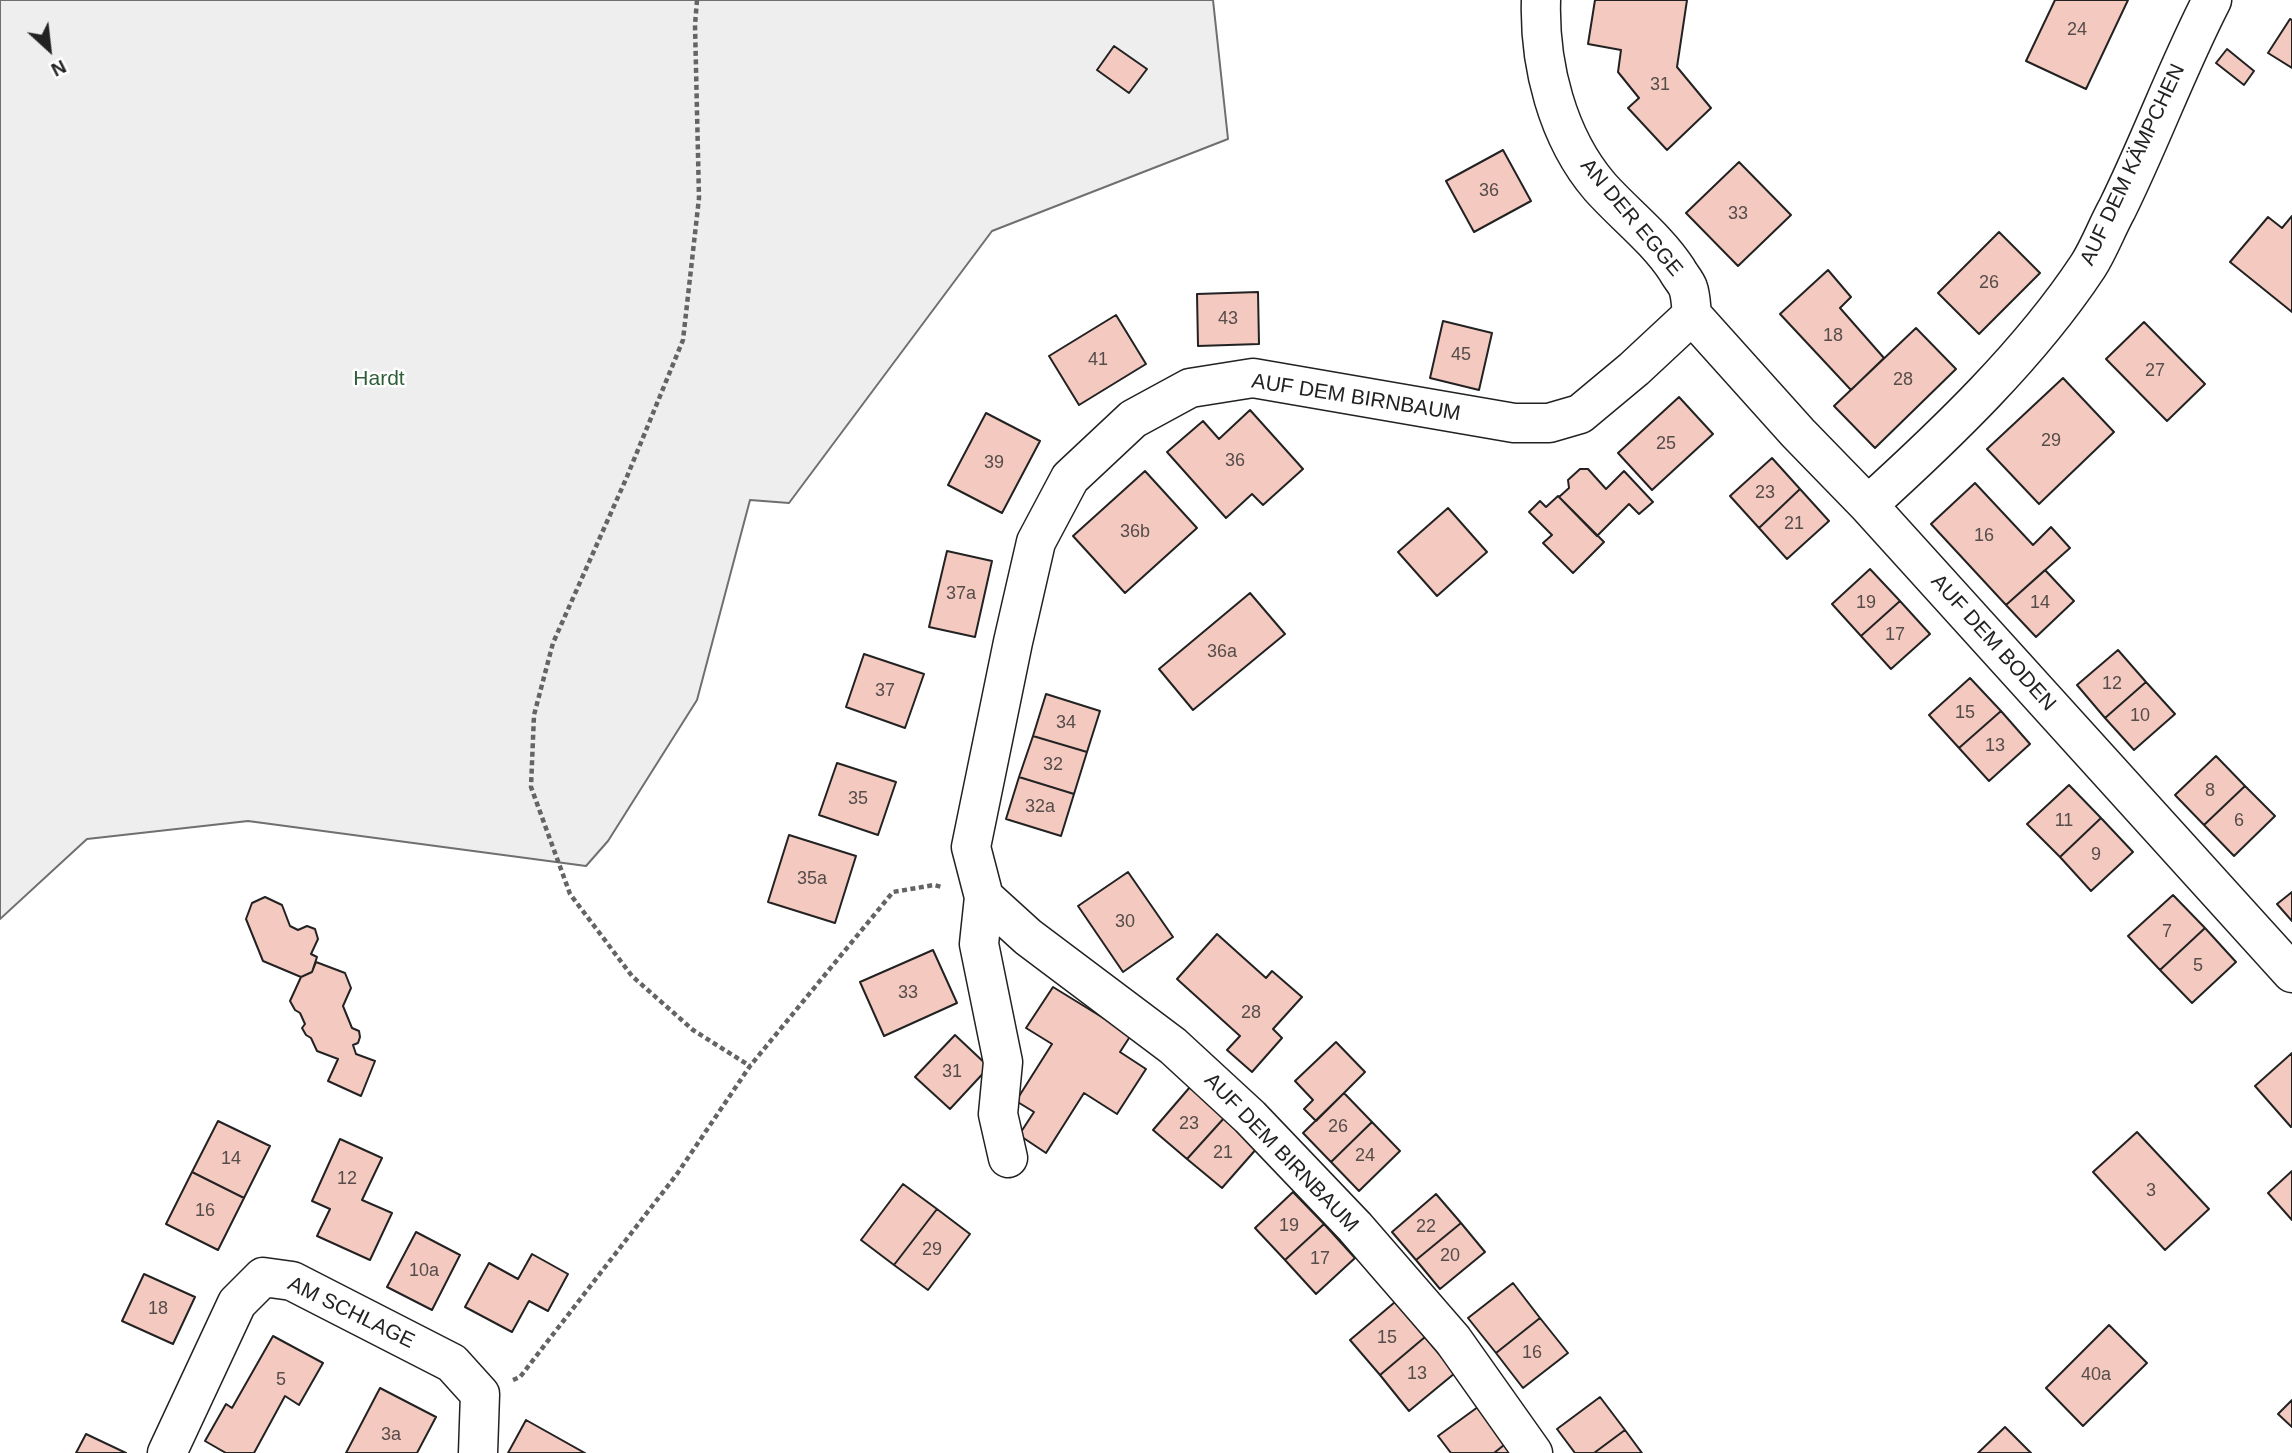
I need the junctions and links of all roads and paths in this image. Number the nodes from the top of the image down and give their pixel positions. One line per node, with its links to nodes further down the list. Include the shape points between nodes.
1 (697, 0): 8 (path, via 699,198 683,340 553,643 534,715 531,787 570,894 632,976 693,1030)
2 (1541, 0): 4 (street, AN DER EGGE, via 1540,28 1549,80 1565,130 1599,186 1664,251 1688,289)
3 (2212, 0): 5 (street, AUF DEM KÄMPCHEN, via 2089,265 1980,397)
4 (1692, 315): 5 (street, AUF DEM BODEN); 6 (street, AUF DEM BIRNBAUM, via 1580,414 1549,423 1514,423 1253,378 1190,388 1133,419 1070,478 1036,542 971,848)
5 (1868, 505): 7 (street, AUF DEM BODEN)
6 (984, 897): 8 (path, via 934,885 893,892); 9 (street, AUF DEM BIRNBAUM, via 979,944 1003,1062 998,1114); 13 (street, AUF DEM BIRNBAUM, via 1028,937 1173,1046 1250,1116 1453,1340)
7 (2292, 973)
8 (750, 1066): 10 (path, via 677,1174 520,1377)
9 (1008, 1158)
10 (480, 1394): 11 (street, AM SCHLAGE, via 452,1363 292,1280 263,1277 237,1303); 12 (street)
11 (167, 1453)
12 (478, 1453)
13 (1533, 1453)

